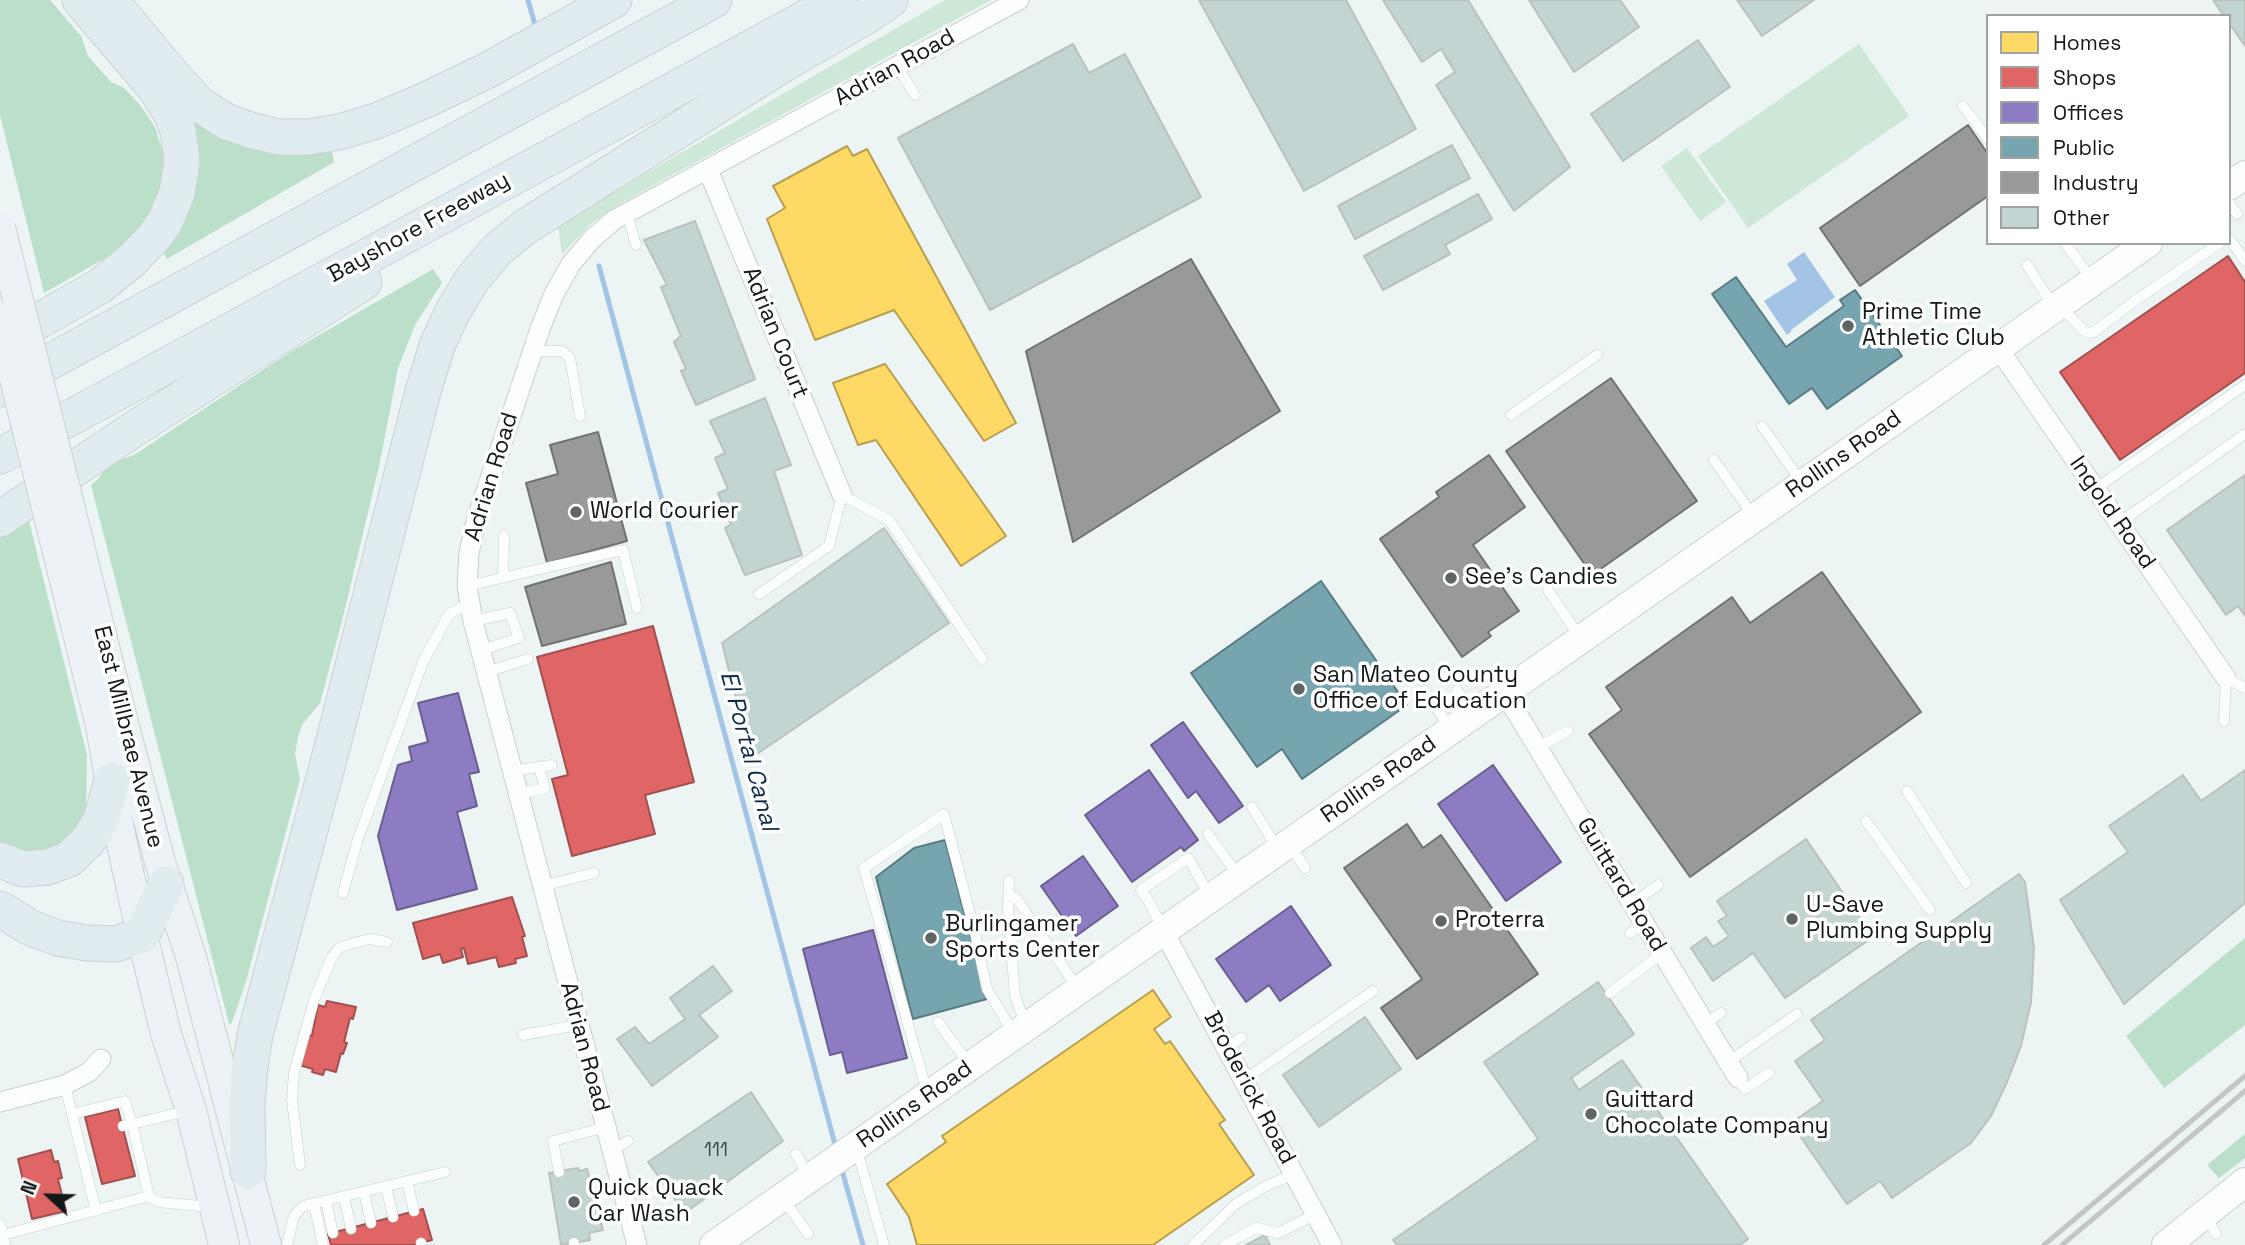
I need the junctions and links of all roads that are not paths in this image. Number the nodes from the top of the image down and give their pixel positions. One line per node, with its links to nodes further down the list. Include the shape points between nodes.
1 (80, 0): 28 (highway, via 155,88 172,115 181,147 177,193 164,222 131,261 100,286)
2 (110, 0): 3 (highway, via 200,105 253,131 309,137 364,125 428,99)
3 (614, 0)
4 (714, 0): 33 (highway)
5 (839, 0): 12 (highway, Bayshore Freeway)
6 (890, 0): 122 (highway, via 525,227 496,251 452,313 422,395 255,1035 248,1090)
7 (1019, 0): 8 (street, Adrian Road)
8 (898, 66): 9 (lane); 13 (street, Adrian Road)
9 (915, 95)
10 (1963, 106): 11 (lane)
11 (1986, 136)
12 (560, 152): 38 (highway, Bayshore Freeway); 44 (highway)
13 (708, 170): 15 (street, Adrian Road); 42 (street, Adrian Court)
14 (2231, 206): 16 (lane)
15 (627, 213): 19 (lane); 30 (street, Adrian Road, via 592,239 571,264 554,294)
16 (2237, 214)
17 (0, 227): 62 (main road, East Millbrae Avenue, bridge)
18 (2231, 241): 23 (lane)
19 (636, 245)
20 (2067, 245): 25 (lane)
21 (2145, 245): 25 (main road, Rollins Road)
22 (2217, 245): 26 (lane, via 2094,332 2082,329)
23 (2245, 261)
24 (2027, 265): 26 (lane)
25 (2094, 281): 26 (main road, Rollins Road)
26 (2057, 306): 29 (main road, Rollins Road)
27 (0, 318): 62 (main road, East Millbrae Avenue, bridge)
28 (0, 343)
29 (1998, 348): 40 (main road, Rollins Road); 41 (street, Ingold Road)
30 (533, 351): 35 (lane, via 562,351 570,358); 50 (street, Adrian Road, via 476,521 469,553)
31 (1597, 355): 34 (lane)
32 (2245, 385): 41 (lane)
33 (0, 389)
34 (1511, 415)
35 (580, 416)
36 (1762, 426): 40 (lane)
37 (2245, 434): 45 (lane)
38 (0, 456)
39 (1714, 460): 43 (lane)
40 (1803, 484): 43 (main road, Rollins Road)
41 (2095, 489): 45 (street, Ingold Road)
42 (842, 495): 49 (lane, via 829,547); 55 (lane, via 889,520)
43 (1755, 517): 52 (main road, Rollins Road)
44 (0, 519)
45 (2119, 523): 57 (street, Ingold Road)
46 (504, 536): 47 (lane)
47 (503, 577): 50 (lane); 51 (lane, via 624,551)
48 (1548, 590): 52 (lane)
49 (759, 594)
50 (470, 604): 53 (street, Adrian Road); 53 (lane, via 510,613 519,638); 86 (lane, via 449,614 423,662)
51 (637, 608)
52 (1581, 639): 60 (main road, Rollins Road)
53 (481, 650): 56 (street, Adrian Road)
54 (528, 659): 56 (lane)
55 (982, 659)
56 (486, 672): 69 (street, Adrian Road)
57 (2226, 678): 58 (lane); 63 (lane)
58 (2245, 688)
59 (1457, 690): 64 (lane)
60 (1504, 692): 64 (main road, Rollins Road); 66 (street, Guittard Road)
61 (1435, 706): 64 (lane)
62 (111, 720): 70 (main road, East Millbrae Avenue); 83 (main road, East Millbrae Avenue)
63 (2224, 721)
64 (1462, 722): 76 (main road, Rollins Road)
65 (1568, 731): 66 (lane)
66 (1537, 748): 89 (street, Guittard Road)
67 (552, 765): 68 (lane)
68 (539, 766): 69 (lane); 72 (lane, via 545,788)
69 (512, 771): 72 (street, Adrian Road)
70 (112, 780): 77 (highway, via 101,820 89,841 69,859 23,869); 93 (main road, East Millbrae Avenue)
71 (1908, 791): 82 (lane)
72 (518, 794): 85 (street, Adrian Road)
73 (1252, 807): 76 (lane)
74 (1866, 821): 91 (lane)
75 (1208, 834): 80 (lane)
76 (1284, 847): 78 (lane); 80 (main road, Rollins Road)
77 (0, 860)
78 (1305, 868)
79 (594, 873): 85 (lane)
80 (1241, 878): 88 (main road, Rollins Road)
81 (1009, 881): 87 (lane)
82 (1966, 883)
83 (166, 884): 93 (highway); 122 (main road, East Millbrae Avenue, via 191,957)
84 (1658, 885): 89 (lane)
85 (542, 886): 101 (street, Adrian Road)
86 (343, 892)
87 (1009, 894): 96 (lane, via 1017,899); 102 (lane)
88 (1212, 899): 92 (main road, Rollins Road); 92 (lane, via 1188,858 1141,890)
89 (1632, 904): 95 (street, Guittard Road, via 1637,928)
90 (0, 909): 93 (highway, via 58,938 116,944)
91 (1930, 910)
92 (1164, 932): 96 (main road, Rollins Road); 108 (street, Broderick Road, via 1234,1043)
93 (142, 935): 112 (main road, East Millbrae Avenue, via 166,1034)
94 (387, 942): 120 (lane, via 369,939 340,947 314,1000 294,1073 292,1100)
95 (1662, 953): 98 (lane); 106 (street, Guittard Road, via 1713,1018)
96 (1080, 991): 102 (main road, Rollins Road)
97 (1373, 991): 108 (lane)
98 (1610, 993)
99 (1797, 1014): 106 (lane)
100 (938, 1022): 105 (lane)
101 (578, 1025): 103 (lane); 115 (street, Adrian Road)
102 (1021, 1031): 105 (main road, Rollins Road); 110 (lane, via 987,989 944,814 864,868)
103 (523, 1035)
104 (101, 1059): 109 (street)
105 (970, 1066): 110 (main road, Rollins Road)
106 (1733, 1070): 107 (lane, via 1745,1090)
107 (1769, 1073)
108 (1244, 1080): 125 (street, Broderick Road)
109 (65, 1086): 111 (street); 113 (lane)
110 (928, 1096): 118 (main road, Rollins Road)
111 (0, 1102)
112 (191, 1110): 114 (lane); 135 (main road, East Millbrae Avenue)
113 (72, 1114): 114 (lane, via 125,1101); 117 (lane)
114 (127, 1125): 130 (lane)
115 (606, 1127): 123 (lane, via 552,1141); 151 (street, Adrian Road, via 620,1146)
116 (89, 1135): 117 (lane)
117 (78, 1138): 121 (lane)
118 (827, 1159): 132 (main road, Rollins Road); 153 (lane)
119 (96, 1164): 121 (lane)
120 (300, 1165)
121 (85, 1167): 136 (lane)
122 (247, 1171): 148 (main road, East Millbrae Avenue)
123 (559, 1171)
124 (445, 1172): 126 (lane)
125 (1294, 1174): 138 (street, Broderick Road); 154 (lane, via 1237,1203)
126 (407, 1181): 128 (lane); 137 (lane)
127 (2245, 1182): 146 (main road, via 2210,1224)
128 (386, 1186): 129 (lane); 139 (lane)
129 (364, 1192): 131 (lane); 140 (lane)
130 (149, 1196): 135 (lane, via 158,1202); 136 (lane)
131 (344, 1197): 133 (lane); 142 (lane)
132 (781, 1197): 144 (lane); 152 (main road, Rollins Road)
133 (326, 1201): 134 (lane); 143 (lane)
134 (314, 1203): 149 (lane, via 294,1216); 150 (lane)
135 (214, 1207): 147 (main road, East Millbrae Avenue)
136 (96, 1211): 145 (lane)
137 (414, 1211)
138 (1316, 1214): 155 (lane, via 1278,1233 1256,1228); 156 (street, Broderick Road)
139 (393, 1217)
140 (371, 1223)
141 (0, 1224): 145 (lane)
142 (351, 1229)
143 (333, 1233)
144 (808, 1234)
145 (4, 1240)
146 (2171, 1244)
147 (224, 1245)
148 (266, 1245)
149 (287, 1245)
150 (323, 1245)
151 (637, 1245)
152 (714, 1245)
153 (884, 1245)
154 (1193, 1245)
155 (1225, 1245)
156 (1332, 1245)

